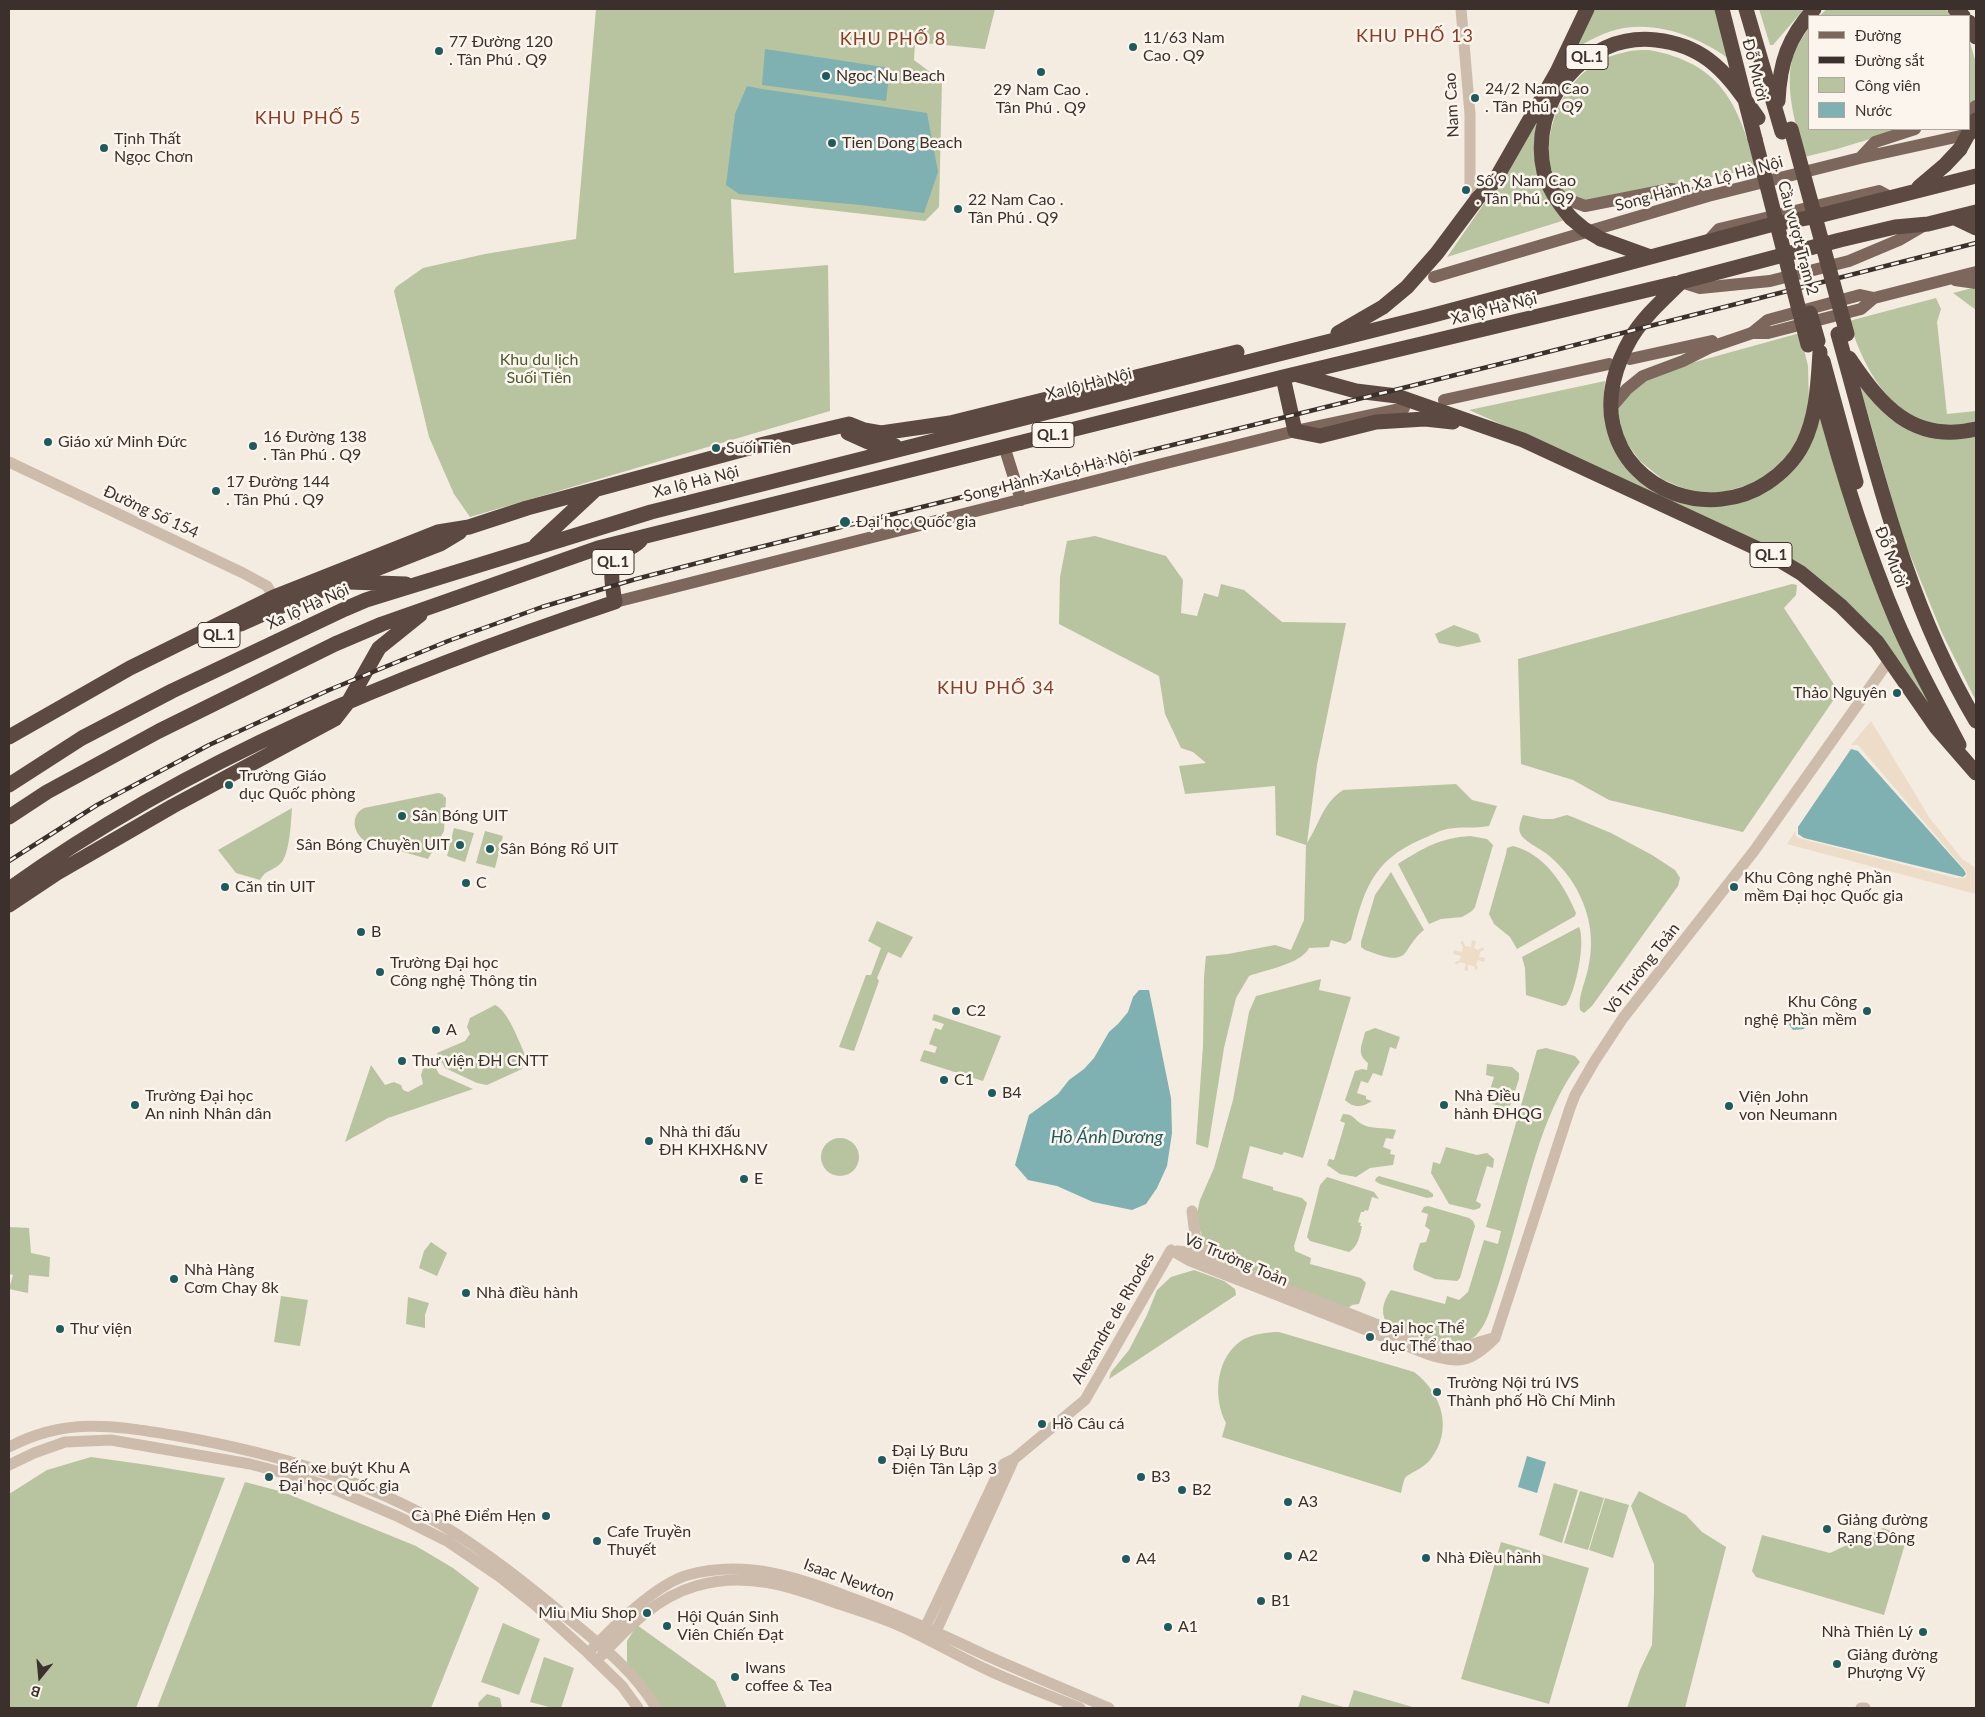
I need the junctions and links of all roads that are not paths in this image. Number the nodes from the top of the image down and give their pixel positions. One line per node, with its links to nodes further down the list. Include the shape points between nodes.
1 (1461, 9): 25 (street, Nam Cao, via 1470,114 1470,188)
2 (1582, 9): 25 (highway, via 1570,36)
3 (1587, 9): 25 (highway, via 1528,124 1494,182)
4 (1722, 9): 12 (highway, Đỗ Mười / QL.1)
5 (1730, 9): 14 (highway, Đỗ Mười / QL.1)
6 (1746, 9): 13 (highway, Đỗ Mười)
7 (1753, 9): 11 (highway, Đỗ Mười)
8 (1808, 17): 11 (highway, via 1787,49)
9 (1970, 24): 10 (highway)
10 (1976, 37)
11 (1778, 90): 13 (highway); 16 (highway, Đỗ Mười)
12 (1744, 98): 14 (highway, QL.1); 19 (highway, Đỗ Mười / QL.1); 22 (highway, QL.1, via 1721,69 1701,54 1680,45 1646,39 1608,45 1577,65 1565,79 1549,109 1542,143)
13 (1777, 112): 16 (highway, Đỗ Mười)
14 (1758, 118): 19 (highway, Đỗ Mười / QL.1)
15 (1976, 120): 23 (highway, QL.1, bridge, via 1960,149 1930,179)
16 (1786, 130): 39 (highway, Cầu vượt Trạm 2)
17 (1912, 130): 20 (main road, via 1875,142)
18 (1976, 132): 20 (main road, Song Hành Xa Lộ Hà Nội)
19 (1759, 138): 41 (highway, Cầu vượt Trạm 2 / QL.1, bridge)
20 (1860, 158): 24 (main road, Song Hành Xa Lộ Hà Nội)
21 (1976, 176): 23 (highway, Xa lộ Hà Nội)
22 (1549, 185): 24 (main road, via 1562,198 1585,206 1671,189); 30 (highway, QL.1, bridge, via 1561,207 1584,229 1601,239)
23 (1911, 192): 30 (highway, Xa lộ Hà Nội / QL.1)
24 (1708, 196): 32 (main road, Song Hành Xa Lộ Hà Nội)
25 (1478, 198): 37 (highway, via 1437,253 1392,300)
26 (1976, 212): 27 (highway, Xa lộ Hà Nội)
27 (1955, 218): 28 (highway, Xa lộ Hà Nội); 29 (highway)
28 (1928, 224): 34 (highway, Xa lộ Hà Nội, via 1895,227); 34 (main road, Xa lộ Hà Nội, via 1849,261 1784,278 1700,288)
29 (1976, 228)
30 (1648, 256): 36 (highway, Xa lộ Hà Nội / QL.1)
31 (1976, 272): 33 (main road)
32 (1434, 277)
33 (1950, 279): 35 (main road); 38 (main road, via 1874,298 1860,295 1768,320)
34 (1682, 282): 46 (highway, Xa lộ Hà Nội); 50 (highway, QL.1, via 1631,337 1614,378)
35 (1976, 283)
36 (1430, 316): 37 (highway, Xa lộ Hà Nội / QL.1, via 1411,310); 40 (highway, Xa lộ Hà Nội / QL.1)
37 (1352, 325): 40 (highway); 43 (highway, Xa lộ Hà Nội / QL.1)
38 (1752, 333): 42 (main road); 50 (main road, via 1643,376)
39 (1842, 338): 53 (highway, via 1857,369 1886,405 1906,421 1944,432); 71 (highway, Đỗ Mười, via 1885,506 1919,604)
40 (1323, 342): 45 (highway, Xa lộ Hà Nội / QL.1)
41 (1815, 346): 47 (highway, Đỗ Mười / QL.1); 74 (highway, Đỗ Mười / QL.1, via 1861,502 1908,634)
42 (1630, 359)
43 (1198, 362): 45 (highway); 54 (highway, Xa lộ Hà Nội / QL.1)
44 (1609, 364): 48 (main road)
45 (1225, 366): 54 (highway, Xa lộ Hà Nội / QL.1)
46 (1290, 376): 51 (highway, QL.1, via 1356,391 1397,396); 55 (highway); 57 (highway, Xa lộ Hà Nội / QL.1)
47 (1818, 380): 50 (highway, QL.1, via 1813,418 1795,457 1763,485 1731,499 1708,501 1683,496 1649,480 1633,464 1617,439); 74 (highway, Đỗ Mười / QL.1, via 1852,502 1897,622 1920,672)
48 (1444, 400)
49 (1404, 408): 55 (main road, Song Hành Xa Lộ Hà Nội)
50 (1610, 409)
51 (1484, 426): 55 (highway, via 1424,419 1376,422 1320,436); 69 (highway, QL.1, via 1541,448 1769,554 1801,573 1841,606 1877,642)
52 (836, 427): 54 (highway, Xa lộ Hà Nội / QL.1, via 849,424 881,433); 56 (highway, via 868,442); 59 (highway, Xa lộ Hà Nội / QL.1)
53 (1976, 429)
54 (951, 430): 56 (highway, Xa lộ Hà Nội / QL.1)
55 (1295, 431): 60 (main road, Song Hành Xa Lộ Hà Nội)
56 (909, 446): 62 (highway, Xa lộ Hà Nội / QL.1, via 651,512)
57 (1004, 446): 60 (main road); 61 (highway, Xa lộ Hà Nội / QL.1)
58 (9, 462): 66 (street, Đường Số 154, via 243,573 267,586)
59 (595, 490): 62 (highway); 63 (highway, Xa lộ Hà Nội / QL.1, via 469,527 440,544)
60 (1021, 500): 67 (main road, Song Hành Xa Lộ Hà Nội)
61 (644, 536): 67 (highway, Xa lộ Hà Nội / QL.1, via 613,562); 68 (highway, Xa lộ Hà Nội / QL.1, via 598,548)
62 (532, 548): 65 (highway, Xa lộ Hà Nội / QL.1)
63 (365, 567): 64 (highway, Xa lộ Hà Nội / QL.1); 66 (highway, Xa lộ Hà Nội / QL.1)
64 (343, 582): 65 (highway); 66 (highway, Xa lộ Hà Nội / QL.1)
65 (418, 584): 75 (highway, Xa lộ Hà Nội / QL.1, via 345,609 172,691 82,738)
66 (277, 602): 72 (highway, Xa lộ Hà Nội / QL.1, via 130,668); 73 (highway, Xa lộ Hà Nội / QL.1, via 74,709)
67 (615, 602): 70 (highway, via 453,658)
68 (429, 608): 70 (highway, via 379,648); 76 (highway, Xa lộ Hà Nội / QL.1, via 336,644 222,700 105,760)
69 (1888, 662): 74 (highway, QL.1, via 1945,738); 82 (street, Võ Trường Toản, via 1754,851 1622,1018 1594,1062 1570,1108 1494,1338 1453,1351 1442,1350)
70 (349, 700): 77 (highway, via 260,741 149,800 92,833); 78 (highway, via 336,719 173,806)
71 (1976, 721)
72 (9, 737)
73 (9, 749)
74 (1975, 768)
75 (9, 785)
76 (9, 817)
77 (9, 889)
78 (9, 905)
79 (1192, 1211): 81 (street, via 1195,1235)
80 (1171, 1250): 81 (street, Võ Trường Toản); 82 (street, Võ Trường Toản, via 1190,1261); 85 (street, Alexandre de Rhodes, via 1085,1400 1014,1459)
81 (1208, 1258): 82 (street, Võ Trường Toản)
82 (1255, 1281)
83 (9, 1446): 86 (street, via 33,1435 65,1427 116,1427 206,1441 311,1467 387,1498 449,1529 511,1573)
84 (9, 1465): 87 (street, via 65,1442 112,1440 219,1458 307,1479 399,1517 459,1548 520,1592)
85 (928, 1634): 86 (street, Isaac Newton, via 810,1582 778,1573 729,1569 688,1575 663,1587 645,1599); 88 (street, Isaac Newton); 89 (street, Isaac Newton)
86 (602, 1647): 87 (street, Isaac Newton); 91 (street, via 648,1694)
87 (592, 1657): 90 (street, via 622,1686)
88 (1004, 1663): 89 (street); 93 (street, Isaac Newton)
89 (993, 1672): 92 (street, Isaac Newton)
90 (638, 1708)
91 (656, 1708)
92 (1080, 1708)
93 (1109, 1708)

